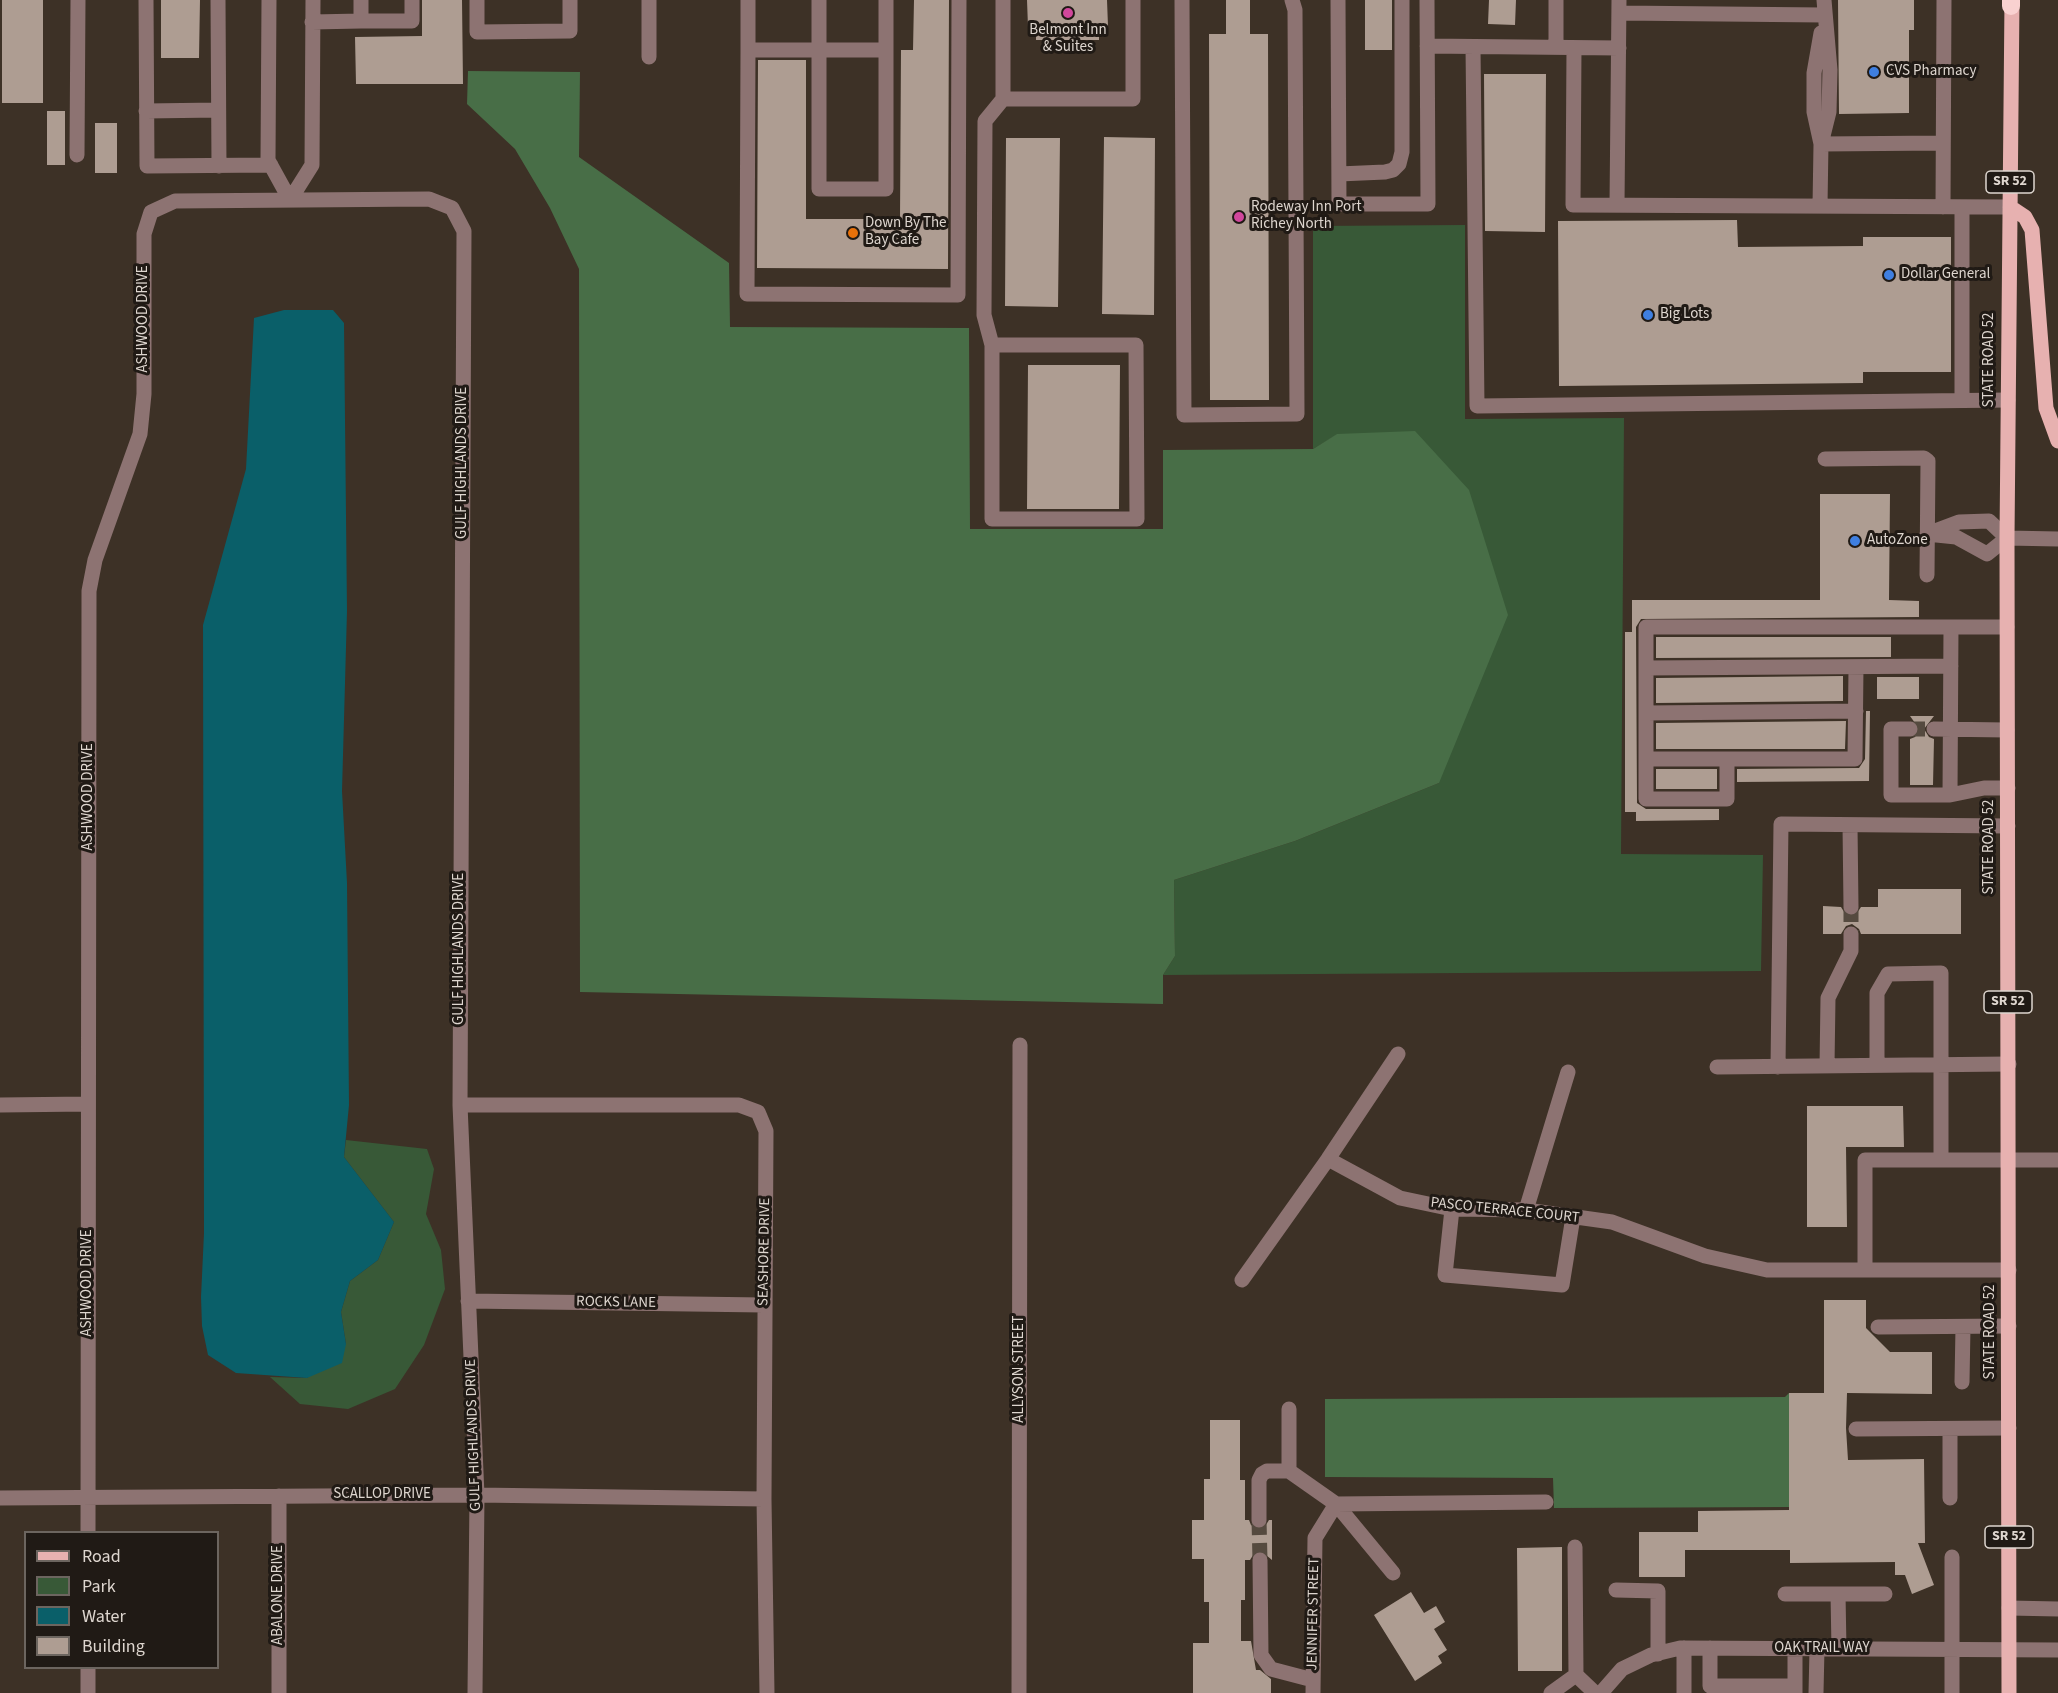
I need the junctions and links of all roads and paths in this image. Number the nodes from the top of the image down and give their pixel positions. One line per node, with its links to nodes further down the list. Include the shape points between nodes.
1 (78, 0): 44 (street)
2 (146, 0): 41 (street)
3 (218, 0): 40 (street)
4 (269, 0): 45 (street)
5 (313, 0): 28 (street)
6 (361, 0): 29 (street)
7 (412, 0): 29 (street, via 412,21)
8 (477, 0): 9 (street, via 477,32 570,31)
9 (570, 0)
10 (649, 0): 38 (street)
11 (748, 0): 35 (street)
12 (819, 0): 36 (street)
13 (886, 0): 37 (street)
14 (959, 0): 35 (street, via 958,295 747,294)
15 (1003, 0): 39 (street)
16 (1133, 0): 39 (street, via 1133,99)
17 (1182, 0): 18 (street, via 1184,415 1206,415 1297,414)
18 (1292, 0)
19 (1338, 0): 47 (street)
20 (1402, 0): 47 (street, via 1399,164 1385,172)
21 (1427, 0): 30 (street)
22 (1556, 0): 32 (street)
23 (1944, 0): 42 (street)
24 (2011, 2): 53 (main road, STATE ROAD 52 / SR 52)
25 (1619, 7): 26 (street); 34 (street)
26 (1665, 7): 27 (street)
27 (1824, 7): 43 (street, via 1814,73 1814,112)
28 (312, 21): 29 (street); 48 (street, via 312,165)
29 (361, 21)
30 (1427, 46): 31 (street); 47 (street, via 1428,204 1339,204)
31 (1473, 47): 32 (street); 56 (street, via 1477,406)
32 (1556, 47): 33 (street)
33 (1574, 48): 34 (street); 49 (street, via 1573,205)
34 (1619, 48): 49 (street)
35 (748, 50): 36 (street)
36 (819, 50): 37 (street); 37 (street, via 819,189 886,189)
37 (886, 50)
38 (649, 57)
39 (1003, 99): 55 (street, via 985,121 984,315)
40 (218, 110): 41 (street); 46 (street)
41 (146, 111): 46 (street, via 147,166)
42 (1943, 143): 43 (street); 51 (street)
43 (1821, 144): 50 (street)
44 (77, 155)
45 (271, 165): 46 (street); 48 (street)
46 (219, 166)
47 (1339, 174)
48 (290, 200): 54 (street, ASHWOOD DRIVE, via 429,199); 93 (street, ASHWOOD DRIVE, via 175,201 152,212 144,234 144,394 140,434 95,560 89,591)
49 (1617, 205): 50 (street)
50 (1820, 206): 51 (street)
51 (1943, 207): 52 (street)
52 (1962, 207): 53 (street); 56 (street)
53 (2010, 207): 57 (main road, STATE ROAD 52 / SR 52); 58 (main road, via 2025,217 2032,230)
54 (452, 208): 95 (street, GULF HIGHLANDS DRIVE, via 464,231)
55 (992, 345): 55 (street, via 1136,345 1137,519 992,519)
56 (1962, 400): 57 (street)
57 (2008, 400): 62 (main road, STATE ROAD 52 / SR 52)
58 (2052, 409): 59 (main road)
59 (2058, 441)
60 (1825, 459): 61 (street, via 1928,461)
61 (1927, 534): 62 (street, via 1959,522 1989,521); 62 (street, via 1956,537 1987,554); 64 (street)
62 (2007, 538): 63 (street); 66 (main road, STATE ROAD 52 / SR 52)
63 (2058, 539)
64 (1927, 575)
65 (1951, 627): 66 (street); 67 (street); 69 (street, via 1646,627)
66 (2007, 627): 75 (main road, STATE ROAD 52 / SR 52)
67 (1951, 666): 68 (street); 74 (street)
68 (1856, 667): 69 (street); 70 (street)
69 (1646, 668): 71 (street)
70 (1856, 711): 71 (street); 77 (street, via 1856,759)
71 (1646, 713): 76 (street)
72 (1910, 729): 79 (street, via 1891,729 1891,795)
73 (1934, 729): 74 (street)
74 (1950, 730): 75 (street); 79 (street)
75 (2007, 730): 78 (main road, STATE ROAD 52 / SR 52)
76 (1646, 759): 77 (street); 77 (street, via 1646,799 1726,799)
77 (1726, 759)
78 (2008, 788): 79 (street); 81 (main road, STATE ROAD 52 / SR 52)
79 (1950, 795)
80 (1850, 825): 81 (street); 82 (street); 91 (street, via 1781,824)
81 (2008, 826): 86 (main road, STATE ROAD 52 / SR 52)
82 (1851, 907)
83 (1851, 934): 89 (street, via 1851,951 1828,998)
84 (1020, 1046): 154 (street, ALLYSON STREET)
85 (1398, 1054): 96 (street)
86 (2009, 1064): 88 (street); 98 (main road, STATE ROAD 52 / SR 52)
87 (1876, 1065): 88 (street); 88 (street, via 1877,993 1888,974 1941,974); 89 (street)
88 (1941, 1065): 97 (street)
89 (1827, 1066): 91 (street)
90 (1717, 1067): 91 (street)
91 (1778, 1067)
92 (1568, 1072): 101 (street)
93 (88, 1104): 94 (street); 119 (street, ASHWOOD DRIVE)
94 (0, 1105)
95 (460, 1105): 106 (street, GULF HIGHLANDS DRIVE); 107 (street, SEASHORE DRIVE, via 739,1105 758,1112 766,1131)
96 (1328, 1159): 100 (street, PASCO TERRACE COURT, via 1400,1198); 105 (street)
97 (1941, 1160): 98 (street); 103 (street, via 1865,1160)
98 (2009, 1160): 99 (street); 104 (main road, STATE ROAD 52 / SR 52)
99 (2058, 1160)
100 (1452, 1209): 101 (street, PASCO TERRACE COURT); 102 (street, via 1445,1275 1562,1285)
101 (1526, 1210): 102 (street, PASCO TERRACE COURT)
102 (1573, 1217): 103 (street, PASCO TERRACE COURT, via 1612,1222 1706,1256 1767,1270)
103 (1865, 1270): 104 (street, PASCO TERRACE COURT)
104 (2009, 1270): 108 (main road, STATE ROAD 52 / SR 52)
105 (1242, 1280)
106 (468, 1301): 107 (street, ROCKS LANE); 117 (street, GULF HIGHLANDS DRIVE)
107 (764, 1305): 122 (street, SEASHORE DRIVE)
108 (2009, 1326): 110 (street); 113 (main road, STATE ROAD 52 / SR 52)
109 (1878, 1327): 110 (street)
110 (1963, 1327): 111 (street)
111 (1962, 1382)
112 (1288, 1410): 116 (street)
113 (2009, 1428): 115 (street); 135 (main road, STATE ROAD 52 / SR 52)
114 (1856, 1429): 115 (street)
115 (1950, 1429): 121 (street)
116 (1288, 1471): 124 (street); 125 (street, via 1262,1474)
117 (477, 1495): 118 (street, SCALLOP DRIVE); 122 (street, SCALLOP DRIVE); 152 (street, GULF HIGHLANDS DRIVE)
118 (279, 1496): 119 (street, SCALLOP DRIVE); 151 (street, ABALONE DRIVE)
119 (88, 1497): 120 (street, SCALLOP DRIVE); 126 (street, ASHWOOD DRIVE)
120 (0, 1498)
121 (1950, 1498)
122 (764, 1499): 153 (street, SEASHORE DRIVE)
123 (1546, 1502): 124 (street)
124 (1336, 1504): 130 (street); 148 (street, JENNIFER STREET, via 1315,1538)
125 (1259, 1520)
126 (88, 1531)
127 (1575, 1547): 147 (street)
128 (1952, 1557): 142 (street)
129 (1260, 1560): 148 (street, via 1261,1654 1271,1669)
130 (1393, 1573)
131 (1616, 1590): 145 (street, via 1658,1591)
132 (1885, 1593): 134 (street)
133 (1785, 1594): 134 (street)
134 (1838, 1594): 141 (street)
135 (2009, 1608): 136 (street); 143 (main road, STATE ROAD 52 / SR 52)
136 (2058, 1609)
137 (1684, 1648): 138 (street, OAK TRAIL WAY); 145 (street, OAK TRAIL WAY); 158 (street)
138 (1710, 1648): 139 (street, OAK TRAIL WAY); 149 (street, via 1710,1686)
139 (1795, 1648): 140 (street, OAK TRAIL WAY); 149 (street)
140 (1817, 1649): 141 (street, OAK TRAIL WAY); 159 (street)
141 (1839, 1649): 142 (street, OAK TRAIL WAY)
142 (1952, 1649): 143 (street, OAK TRAIL WAY); 160 (street)
143 (2008, 1650): 144 (street, OAK TRAIL WAY); 161 (main road, STATE ROAD 52 / SR 52)
144 (2058, 1650)
145 (1658, 1654): 157 (street, OAK TRAIL WAY, via 1622,1669)
146 (88, 1669): 150 (street)
147 (1576, 1675): 155 (street); 156 (street)
148 (1313, 1686)
149 (1795, 1689)
150 (88, 1693)
151 (279, 1693)
152 (475, 1693)
153 (767, 1693)
154 (1020, 1693)
155 (1551, 1693)
156 (1595, 1693)
157 (1601, 1693)
158 (1684, 1693)
159 (1816, 1693)
160 (1952, 1693)
161 (2009, 1693)

